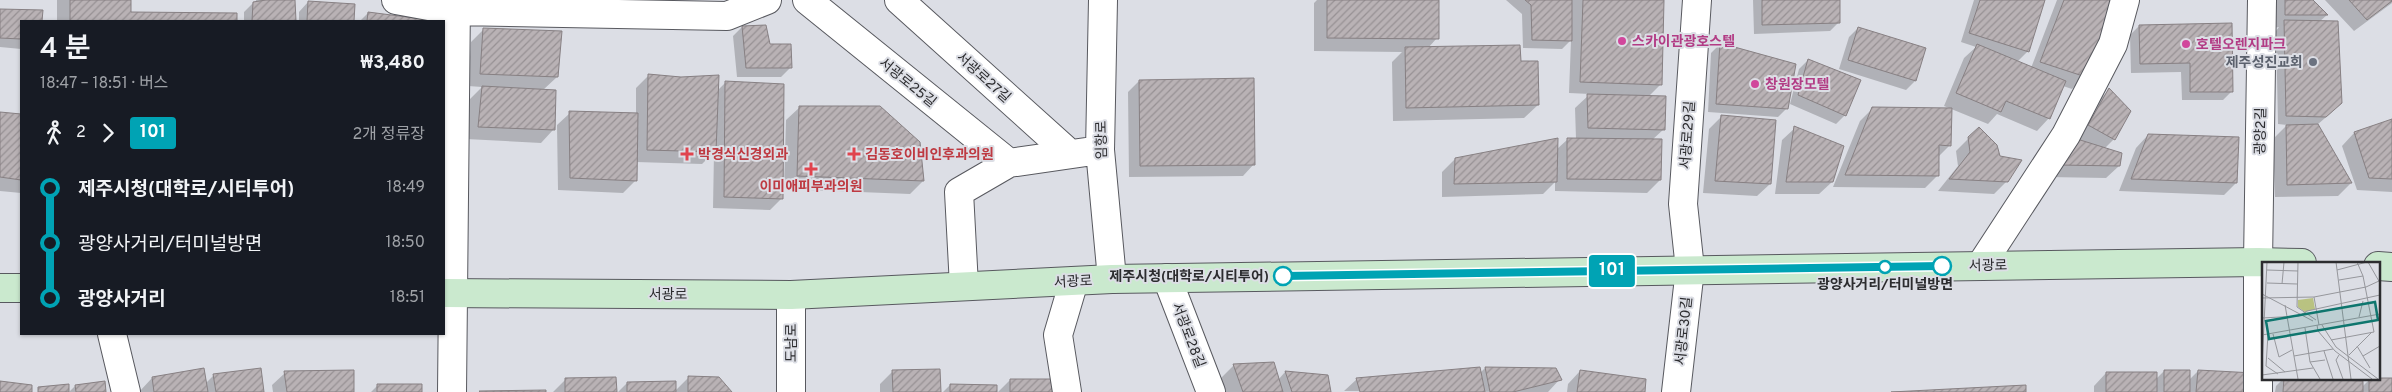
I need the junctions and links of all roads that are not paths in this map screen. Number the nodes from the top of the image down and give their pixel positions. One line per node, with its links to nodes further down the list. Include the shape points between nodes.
1 (396, 0): 9 (street)
2 (767, 0): 9 (street, via 727,16)
3 (807, 0): 12 (street, 서광로25길)
4 (899, 0): 11 (street, 서광로27길)
5 (1103, 0): 10 (street, 임항로)
6 (1697, 0): 16 (street, 서광로29길, via 1683,204)
7 (2125, 0): 15 (street, via 2114,44 2066,135)
8 (2262, 0): 13 (street, 광양2길)
9 (456, 6): 23 (street)
10 (1100, 150): 11 (street); 18 (street, 임항로)
11 (1070, 154): 12 (street)
12 (1009, 163): 20 (street, via 959,192)
13 (2258, 262): 14 (main road, 서광로); 15 (main road, 서광로); 32 (street, 광양2길)
14 (2262, 262)
15 (1981, 265): 16 (main road, 서광로)
16 (1690, 270): 17 (main road, 서광로); 31 (street, 서광로30길)
17 (1167, 278): 18 (main road, 서광로); 30 (street, 서광로28길)
18 (1112, 279): 19 (main road, 서광로)
19 (1074, 281): 20 (main road, 서광로); 29 (street, via 1058,335)
20 (964, 286): 24 (main road, 서광로)
21 (0, 288): 22 (main road)
22 (20, 288)
23 (448, 293): 24 (main road, 서광로); 27 (street)
24 (792, 295): 28 (street, 도남로)
25 (112, 335): 26 (street)
26 (126, 392)
27 (452, 392)
28 (792, 392)
29 (1067, 392)
30 (1211, 392)
31 (1676, 392)
32 (2258, 392)

